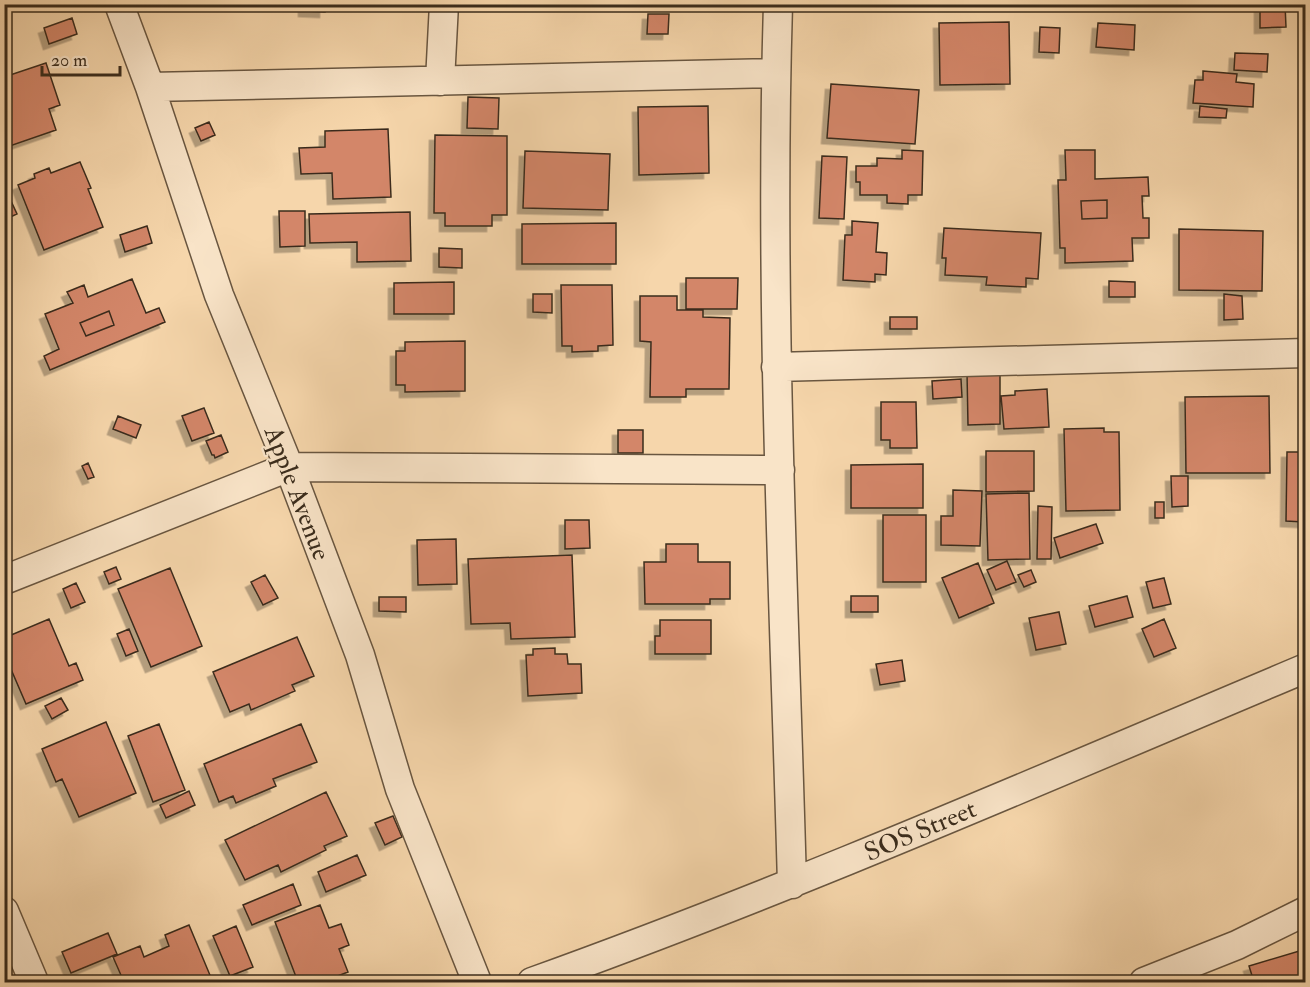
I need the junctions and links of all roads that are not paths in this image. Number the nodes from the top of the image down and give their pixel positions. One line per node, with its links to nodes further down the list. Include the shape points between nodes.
1 (118, 4): 6 (street, Apple Avenue)
2 (444, 4): 5 (street)
3 (778, 4): 4 (street)
4 (776, 73): 5 (street); 8 (street)
5 (440, 81): 6 (street)
6 (150, 87): 9 (street, Apple Avenue, via 219,295)
7 (1305, 352): 8 (street)
8 (776, 368): 10 (street)
9 (289, 467): 10 (street); 11 (street); 17 (street, Apple Avenue, via 360,656 400,789)
10 (780, 470): 13 (street)
11 (4, 580)
12 (1305, 668): 13 (street, SOS Street)
13 (792, 884): 18 (street, SOS Street)
14 (4, 911): 16 (street)
15 (1305, 911): 19 (street, via 1237,945)
16 (34, 982)
17 (477, 982)
18 (531, 982)
19 (1144, 982)

